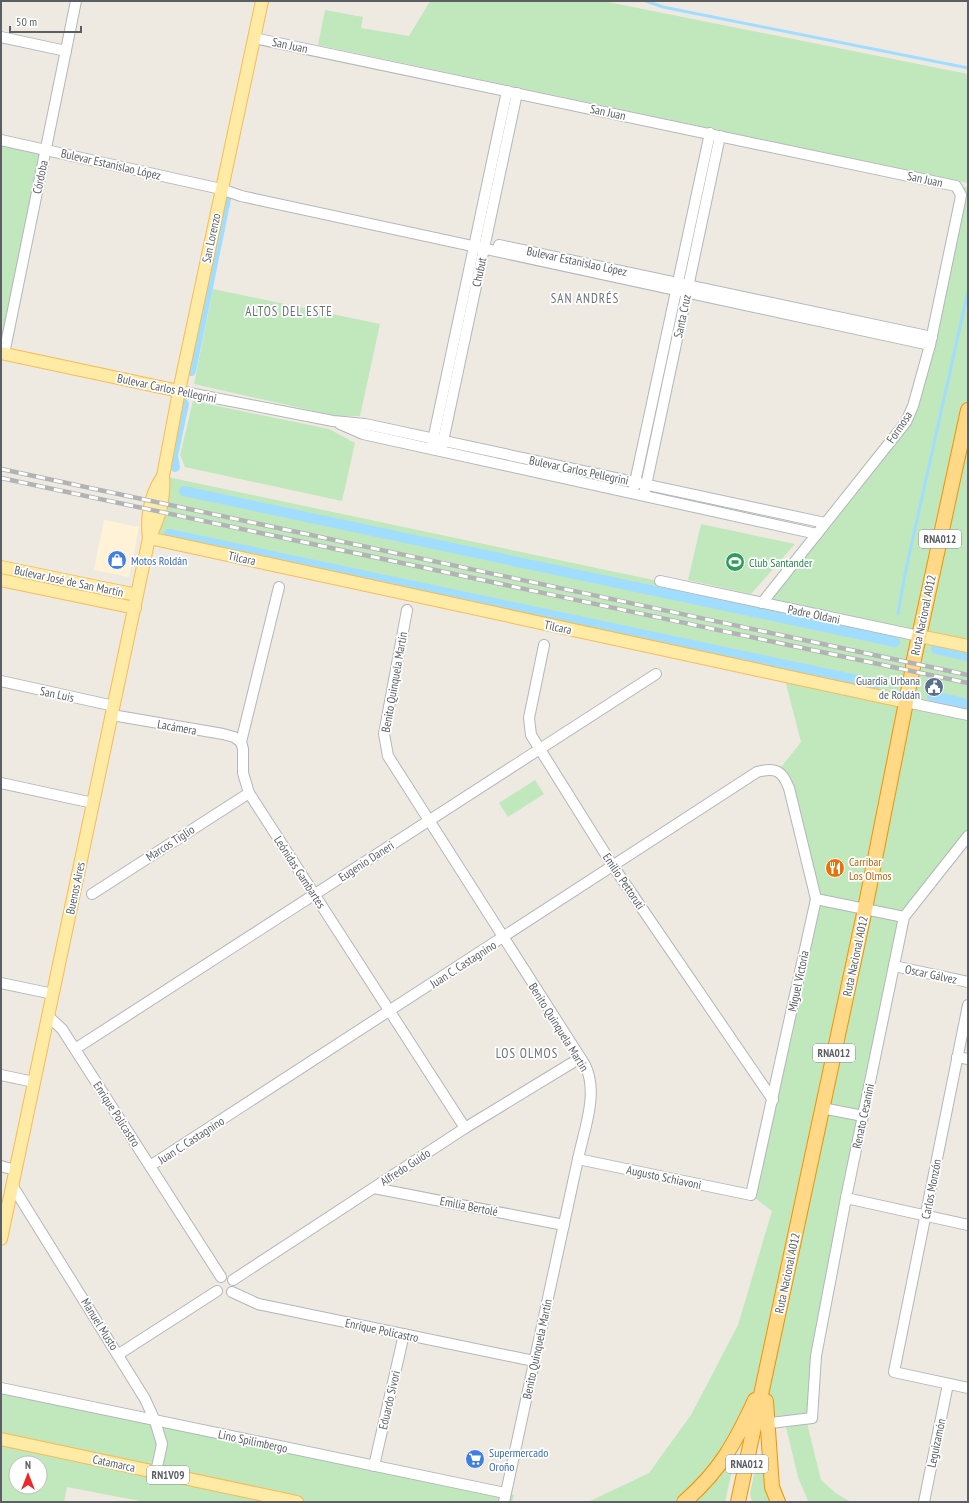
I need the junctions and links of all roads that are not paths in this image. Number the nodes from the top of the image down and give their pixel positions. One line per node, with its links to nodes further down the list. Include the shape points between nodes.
1 (76, 1): 5 (street, Córdoba)
2 (262, 1): 4 (main road, San Lorenzo)
3 (1, 37): 5 (street)
4 (254, 38): 6 (street, San Juan); 10 (main road, San Lorenzo)
5 (66, 51): 9 (street, Córdoba)
6 (512, 92): 7 (street, San Juan); 12 (street, Chubut)
7 (715, 134): 11 (street, San Juan, via 950,184); 13 (street, Santa Cruz); 14 (street, Santa Cruz)
8 (1, 140): 9 (street, Bulevar Estanislao López)
9 (46, 150): 10 (street, Bulevar Estanislao López); 16 (street, Córdoba)
10 (221, 189): 12 (street, Bulevar Estanislao López, via 240,196); 17 (main road, San Lorenzo)
11 (959, 190): 15 (street, Formosa, via 960,201)
12 (480, 244): 13 (street, Bulevar Estanislao López); 22 (street, Chubut)
13 (677, 286): 14 (street, Bulevar Estanislao López); 25 (street, Santa Cruz)
14 (688, 289): 15 (street, Bulevar Estanislao López); 26 (street, Santa Cruz)
15 (931, 341): 30 (street, Formosa, via 906,422)
16 (2, 354): 17 (main road, Bulevar Carlos Pellegrini)
17 (179, 390): 19 (street, Bulevar Carlos Pellegrini); 29 (main road, San Lorenzo, via 163,476 155,488)
18 (968, 410): 23 (highway, Ruta Nacional A012 / RNA012)
19 (333, 421): 20 (street, Bulevar Carlos Pellegrini); 21 (street, Bulevar Carlos Pellegrini)
20 (365, 424): 21 (street); 22 (street, Bulevar Carlos Pellegrini)
21 (363, 434): 24 (street, Bulevar Carlos Pellegrini)
22 (438, 440): 24 (street, Chubut); 25 (street, Bulevar Carlos Pellegrini)
23 (965, 443): 41 (highway, Ruta Nacional A012 / RNA012)
24 (436, 450): 27 (street, Bulevar Carlos Pellegrini)
25 (635, 482): 26 (street, Bulevar Carlos Pellegrini); 27 (street, Santa Cruz)
26 (646, 484): 28 (street, Santa Cruz); 30 (street, Bulevar Carlos Pellegrini)
27 (633, 494): 28 (street, Bulevar Carlos Pellegrini)
28 (644, 496): 31 (street, Bulevar Carlos Pellegrini)
29 (156, 502): 32 (main road, Buenos Aires, via 147,523)
30 (825, 523): 31 (street, Formosa)
31 (817, 534): 38 (street, Formosa)
32 (149, 538): 37 (main road, Buenos Aires); 46 (main road, Tilcara)
33 (1, 567): 37 (main road, Bulevar José de San Martín)
34 (1, 580): 39 (main road, Bulevar José de San Martín)
35 (660, 581): 38 (street, Padre Oldani)
36 (279, 587): 49 (street, Leónidas Gambartes)
37 (137, 596): 39 (main road, Buenos Aires)
38 (762, 603): 41 (street, Padre Oldani)
39 (135, 608): 47 (main road, Buenos Aires)
40 (407, 610): 55 (street, Benito Quinquela Martín, via 384,742 391,762)
41 (918, 636): 43 (main road, Padre Oldani); 46 (highway, Ruta Nacional A012 / RNA012)
42 (544, 645): 50 (street, Emilio Pettoruti, via 530,718 531,735)
43 (968, 646)
44 (656, 674): 50 (street, Eugenio Daneri)
45 (1, 682): 47 (street, San Luis)
46 (906, 702): 48 (street, Tilcara); 61 (highway, Ruta Nacional A012 / RNA012)
47 (113, 710): 49 (street, Lacámera, via 223,734); 54 (main road, Buenos Aires)
48 (968, 715)
49 (241, 742): 53 (street, Leónidas Gambartes, via 243,773)
50 (539, 750): 55 (street, Eugenio Daneri); 57 (street, Emilio Pettoruti)
51 (778, 770): 57 (street, Juan C. Castagnino, via 756,772); 60 (street, Miguel Victoria, via 785,777 789,788)
52 (1, 784): 54 (street)
53 (249, 793): 58 (street, Marcos Tiglio); 59 (street, Leónidas Gambartes)
54 (93, 803): 67 (main road, Buenos Aires)
55 (428, 821): 59 (street, Eugenio Daneri); 63 (street, Benito Quinquela Martín)
56 (968, 836): 62 (street, Renato Cesanini)
57 (613, 866): 63 (street, Juan C. Castagnino); 77 (street, Emilio Pettoruti)
58 (92, 894)
59 (314, 894): 69 (street, Leónidas Gambartes); 71 (street, Eugenio Daneri)
60 (816, 899): 61 (street); 77 (street, Miguel Victoria)
61 (865, 909): 62 (street); 78 (highway, Ruta Nacional A012 / RNA012)
62 (904, 918): 64 (street, Renato Cesanini)
63 (503, 937): 69 (street, Juan C. Castagnino); 73 (street, Benito Quinquela Martín)
64 (894, 966): 65 (street, Oscar Gálvez); 79 (street, Renato Cesanini)
65 (968, 982)
66 (1, 983): 67 (street)
67 (53, 994): 70 (main road, Buenos Aires)
68 (968, 1005): 72 (street, Carlos Monzón)
69 (389, 1011): 80 (street, Leónidas Gambartes); 83 (street, Juan C. Castagnino)
70 (48, 1016): 71 (street, Enrique Policastro, via 62,1029); 76 (main road, Buenos Aires)
71 (75, 1049): 83 (street, Enrique Policastro)
72 (957, 1057): 74 (street); 89 (street, Carlos Monzón)
73 (580, 1058): 80 (street, Alfredo Guido); 81 (street, Benito Quinquela Martín, via 588,1072 591,1089)
74 (968, 1059)
75 (1, 1075): 76 (street)
76 (34, 1082): 84 (main road, Buenos Aires)
77 (773, 1100): 87 (street, Miguel Victoria)
78 (822, 1108): 79 (street); 100 (highway, Ruta Nacional A012 / RNA012)
79 (863, 1116): 88 (street, Renato Cesanini)
80 (465, 1128): 86 (street, Alfredo Guido)
81 (578, 1159): 87 (street, Augusto Schiavoni); 90 (street, Benito Quinquela Martín)
82 (1, 1166): 84 (street)
83 (150, 1166): 93 (street, Enrique Policastro)
84 (15, 1170): 85 (main road, Buenos Aires)
85 (12, 1185): 92 (main road, Buenos Aires); 98 (street, Manuel Musto)
86 (374, 1188): 90 (street, Emilia Bertolé); 94 (street, Alfredo Guido)
87 (751, 1195)
88 (846, 1198): 89 (street); 105 (street, Renato Cesanini, via 816,1356 812,1418)
89 (925, 1216): 91 (street); 101 (street, Carlos Monzón, via 894,1372)
90 (564, 1225): 99 (street, Benito Quinquela Martín)
91 (968, 1225)
92 (1, 1239)
93 (221, 1277): 94 (street, via 226,1276); 95 (street, via 216,1285)
94 (233, 1280): 96 (street, via 235,1286)
95 (217, 1291): 96 (street, via 225,1295); 98 (street)
96 (232, 1292): 97 (street, Enrique Policastro, via 258,1304)
97 (404, 1334): 99 (street, Enrique Policastro); 107 (street, Eduardo Sívori)
98 (119, 1354): 104 (street, Manuel Musto)
99 (534, 1361): 109 (street, Benito Quinquela Martín)
100 (766, 1376): 105 (highway); 105 (highway)
101 (948, 1384): 103 (street); 114 (street, Leguizamón)
102 (1, 1388): 104 (street, Lino Spilimbergo)
103 (968, 1388)
104 (155, 1421): 107 (street, Lino Spilimbergo); 108 (street, Manuel Musto, via 162,1444)
105 (754, 1425): 111 (highway, via 717,1470); 112 (highway, RNA012); 113 (highway)
106 (1, 1439): 108 (main road, Catamarca / RN1V09)
107 (374, 1466): 109 (street, Lino Spilimbergo)
108 (156, 1472): 110 (main road, Catamarca / RN1V09)
109 (504, 1497)
110 (297, 1502)
111 (684, 1502)
112 (738, 1502)
113 (778, 1502)
114 (924, 1502)

